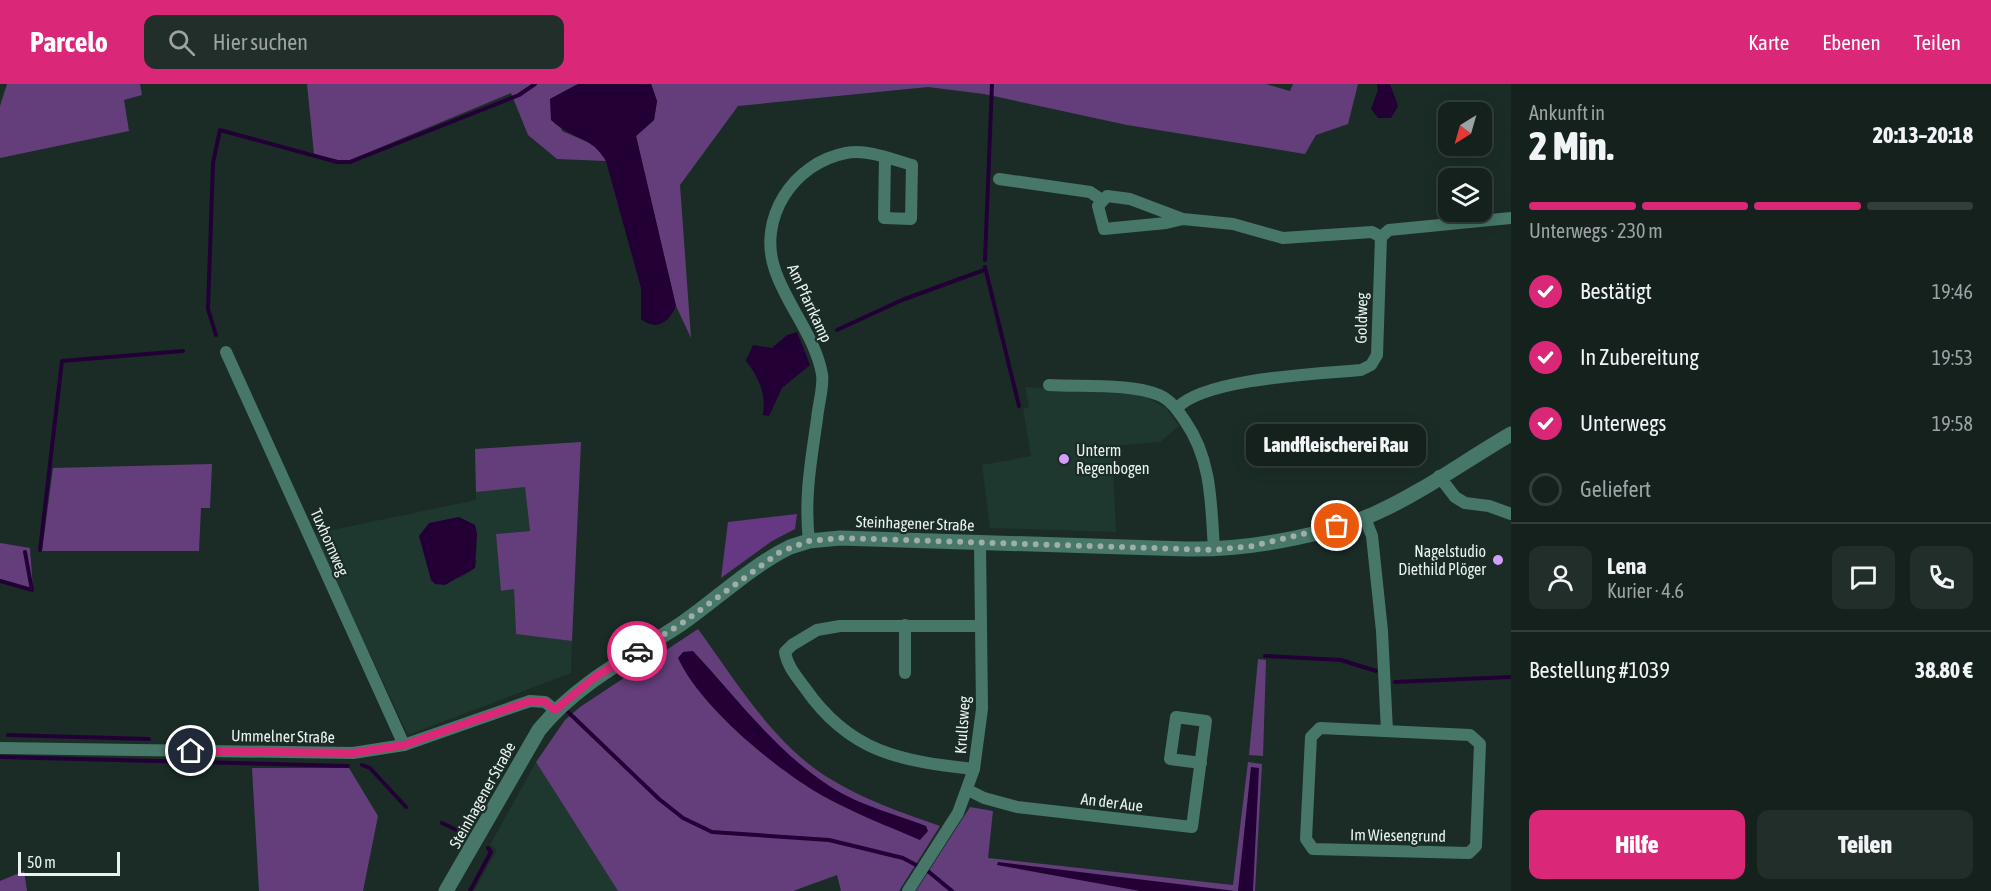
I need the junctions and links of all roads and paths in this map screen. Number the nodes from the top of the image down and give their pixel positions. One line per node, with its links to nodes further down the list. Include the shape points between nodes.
1 (885, 157): 1 (street, Am Pfarrkamp, via 884,218 911,219 912,165); 14 (street, Am Pfarrkamp, via 846,153 814,166 789,188 773,219 770,237 775,270 814,347 822,376 805,507)
2 (999, 179): 3 (street, via 1090,192)
3 (1102, 200): 5 (street, via 1107,196 1130,199); 5 (street, via 1098,206 1104,229)
4 (1511, 218): 6 (street, via 1389,230)
5 (1183, 219): 6 (street, via 1233,225 1283,238 1372,232)
6 (1381, 237): 9 (street, Goldweg, via 1377,355 1371,365 1361,370 1251,382 1203,392 1185,399)
7 (226, 352): 22 (street, Tuxhornweg)
8 (1049, 385): 9 (street, via 1144,391 1163,397)
9 (1177, 408): 16 (street, via 1204,458)
10 (1511, 434): 11 (street, Steinhagener Straße)
11 (1439, 476): 12 (street, via 1455,497 1465,503); 13 (street, Steinhagener Straße)
12 (1511, 514)
13 (1365, 518): 16 (street, Steinhagener Straße, via 1253,546); 21 (street, via 1372,536 1381,620)
14 (809, 541): 15 (street, Steinhagener Straße, via 840,538); 20 (street, Steinhagener Straße, via 780,552 681,624 595,677)
15 (980, 543): 16 (street, Steinhagener Straße); 18 (street, Krullsweg)
16 (1214, 550)
17 (905, 625): 18 (street); 19 (street); 25 (street, via 817,630 792,645 785,652 786,661 816,704 863,744 916,763)
18 (980, 626): 25 (street, Krullsweg, via 982,710)
19 (905, 674)
20 (555, 710): 22 (street, Ummelner Straße, via 545,702 530,701); 27 (street, Steinhagener Straße, via 539,730)
21 (1387, 731): 21 (street, Im Wiesengrund, via 1320,728 1311,737 1306,839 1313,849 1469,853 1476,846 1480,744 1470,735)
22 (404, 745): 23 (street, Ummelner Straße, via 353,753)
23 (0, 748)
24 (1201, 763): 26 (street, An der Aue, via 1191,828 1017,807)
25 (974, 769): 26 (street, Krullsweg)
26 (968, 790): 28 (street, Krullsweg, via 958,813)
27 (446, 891)
28 (908, 891)

